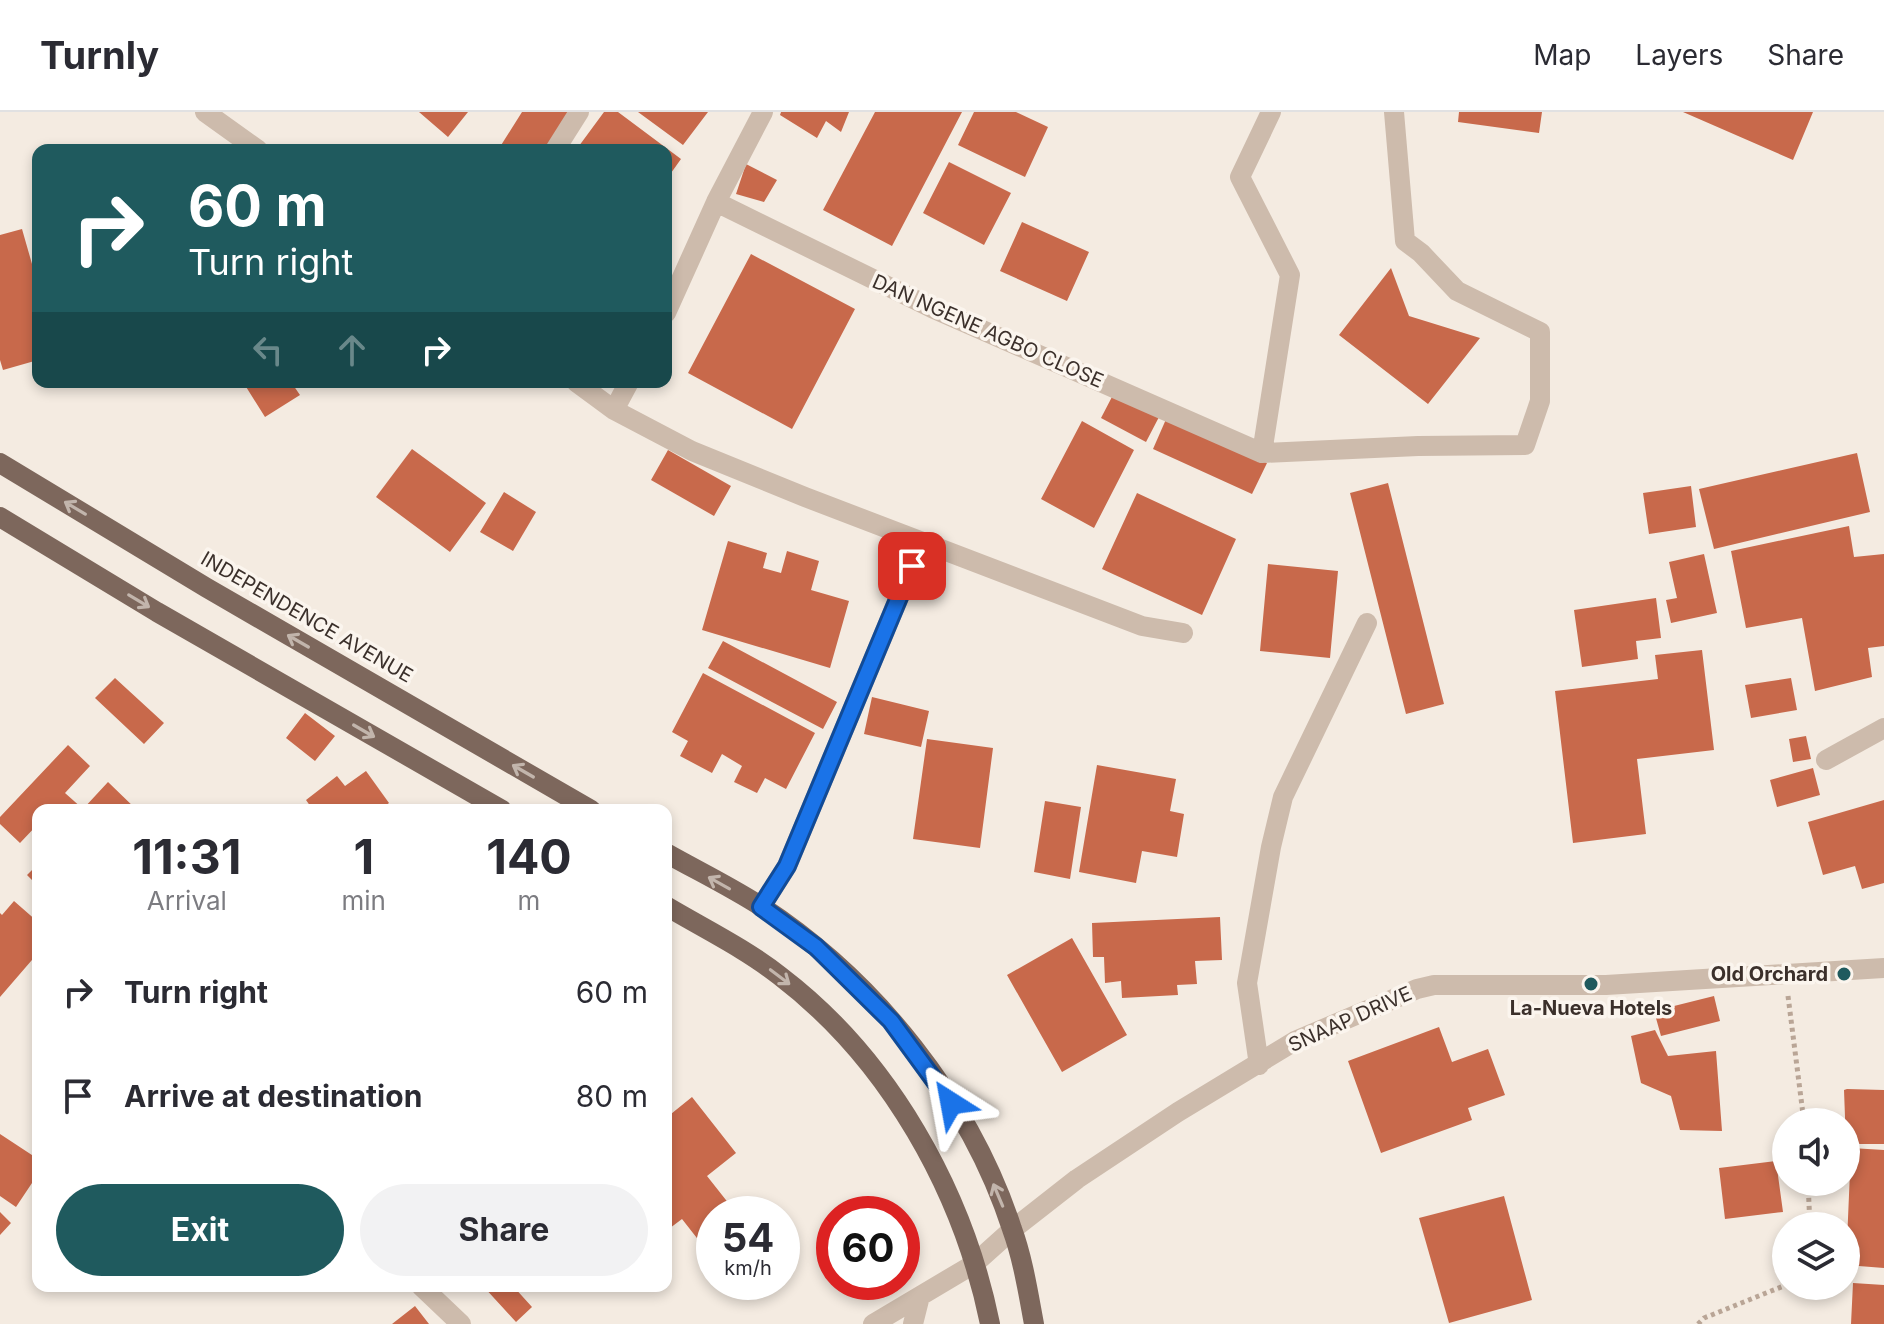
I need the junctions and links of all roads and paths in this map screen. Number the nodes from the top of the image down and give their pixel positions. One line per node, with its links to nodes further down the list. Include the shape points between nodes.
1 (205, 112): 6 (street)
2 (579, 112): 7 (street)
3 (763, 112): 8 (street)
4 (1271, 112): 13 (street, via 1240,177 1290,275)
5 (1394, 112): 13 (street, via 1405,241 1457,291 1540,332 1540,401 1525,445)
6 (250, 144)
7 (559, 144)
8 (716, 202): 9 (street); 13 (street, DAN NGENE AGBO CLOSE, via 932,308)
9 (672, 300)
10 (584, 388): 12 (street)
11 (626, 388): 12 (street)
12 (614, 410): 18 (street, via 692,451 791,492 1142,626)
13 (1262, 453)
14 (0, 463): 22 (main road, INDEPENDENCE AVENUE, one-way to 14)
15 (0, 517): 21 (main road, one-way to 21)
16 (912, 566): 24 (street, via 787,866)
17 (1367, 623): 28 (street, via 1283,797 1247,983)
18 (1183, 633)
19 (1884, 728): 20 (street)
20 (1826, 760)
21 (492, 804)
22 (581, 804)
23 (672, 856): 24 (main road, one-way to 23)
24 (761, 907): 30 (main road, one-way to 24, via 964,1122 891,1021 816,947)
25 (672, 910): 31 (main road, one-way to 31, via 779,975 883,1080 931,1160)
26 (1884, 968): 27 (street, SNAAP DRIVE)
27 (1785, 974): 28 (street, SNAAP DRIVE, via 1606,985 1434,985 1355,1013); 29 (path)
28 (1259, 1065): 30 (street, SNAAP DRIVE, via 1077,1179)
29 (1802, 1108)
30 (1013, 1229): 31 (street, SNAAP DRIVE); 41 (main road)
31 (974, 1264): 34 (street, SNAAP DRIVE); 40 (main road)
32 (1772, 1291): 42 (path)
33 (427, 1292): 37 (street)
34 (920, 1296)
35 (913, 1300): 38 (street, SNAAP DRIVE)
36 (919, 1300): 39 (street)
37 (461, 1324)
38 (873, 1324)
39 (913, 1324)
40 (990, 1324)
41 (1034, 1324)
42 (1698, 1324)

